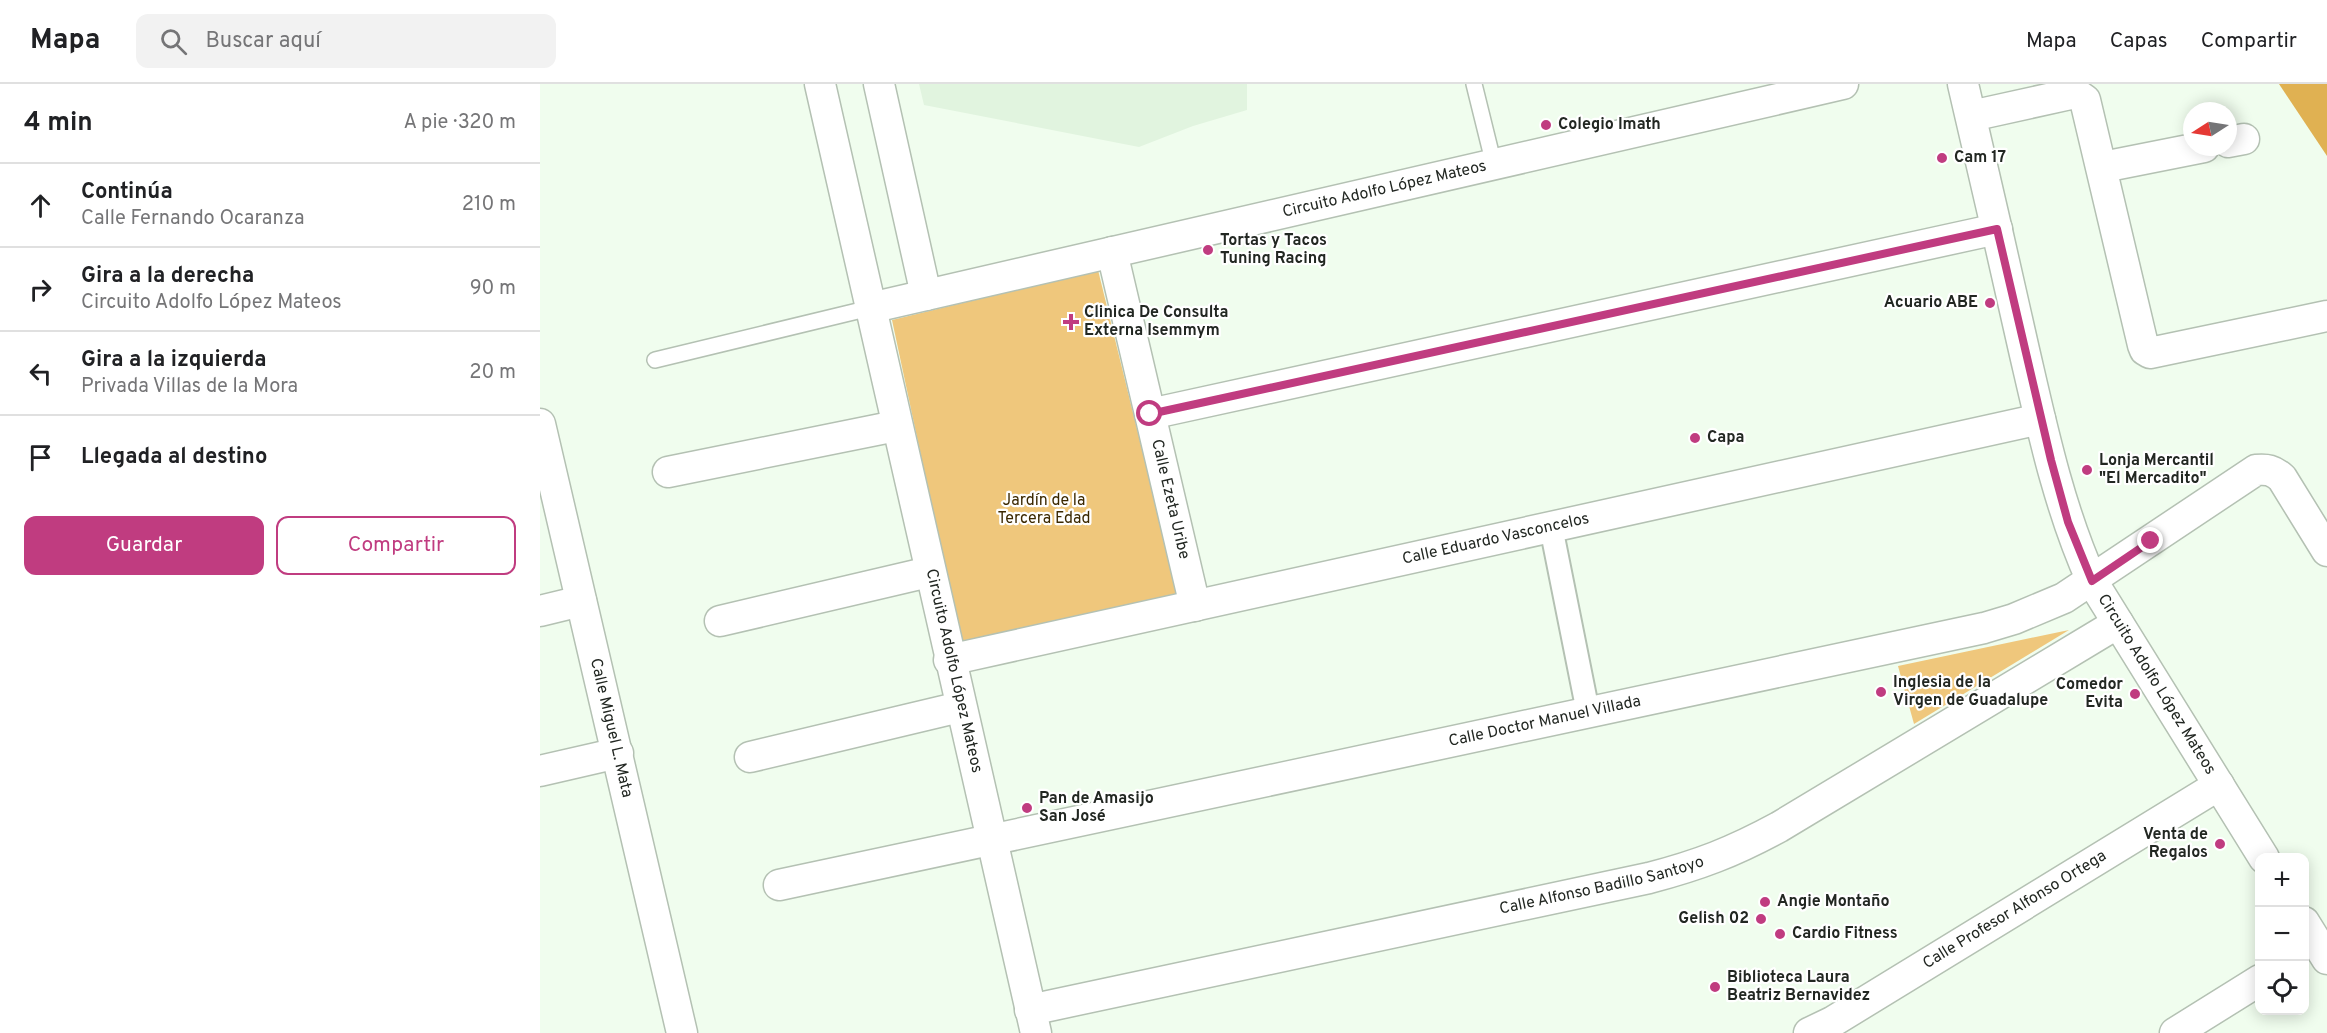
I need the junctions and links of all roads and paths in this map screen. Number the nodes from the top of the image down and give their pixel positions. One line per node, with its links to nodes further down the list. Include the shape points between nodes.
1 (820, 84): 13 (street, Circuito Adolfo López Mateos)
2 (879, 84): 12 (street)
3 (1474, 84): 8 (lane)
4 (1843, 84): 8 (street, Circuito Adolfo López Mateos)
5 (1964, 84): 6 (street, Circuito Adolfo López Mateos)
6 (1971, 116): 9 (street, via 2075,93 2088,106); 10 (street, Circuito Adolfo López Mateos)
7 (2183, 151): 9 (street)
8 (1494, 165): 11 (street, Circuito Adolfo López Mateos)
9 (2103, 167): 14 (street, via 2145,350 2158,352)
10 (1997, 229): 16 (street); 17 (street, Circuito Adolfo López Mateos)
11 (1112, 252): 12 (street, Circuito Adolfo López Mateos); 16 (street, Calle Ezeta Uribe)
12 (926, 295): 13 (street, Circuito Adolfo López Mateos)
13 (870, 308): 15 (lane); 19 (street, Circuito Adolfo López Mateos)
14 (2327, 316)
15 (655, 360)
16 (1150, 414): 26 (street, Calle Ezeta Uribe)
17 (2040, 419): 21 (street, Calle Eduardo Vasconcelos); 24 (street, Circuito Adolfo López Mateos, via 2068,522)
18 (540, 424): 25 (street, Calle Miguel L. Mata)
19 (896, 426): 20 (street); 23 (street, Circuito Adolfo López Mateos)
20 (668, 472)
21 (1551, 527): 26 (street, Calle Eduardo Vasconcelos); 32 (street)
22 (2327, 551): 24 (street, Calle Doctor Manuel Villada, via 2282,478 2266,469 2256,470)
23 (929, 572): 28 (street); 30 (street, Circuito Adolfo López Mateos)
24 (2092, 581): 29 (street, Circuito Adolfo López Mateos); 32 (street, Calle Doctor Manuel Villada, via 2038,610 1984,628)
25 (581, 601): 27 (street); 33 (street, Calle Miguel L. Mata)
26 (1195, 606): 30 (street, Calle Eduardo Vasconcelos)
27 (540, 611)
28 (720, 621)
29 (2118, 623): 36 (street, Circuito Adolfo López Mateos); 41 (street, Calle Alfonso Badillo Santoyo, via 1779,827 1698,865)
30 (949, 660): 31 (street, Circuito Adolfo López Mateos)
31 (960, 707): 34 (street); 37 (street, Circuito Adolfo López Mateos)
32 (1588, 712): 37 (street, Calle Doctor Manuel Villada)
33 (618, 753): 35 (street); 42 (street, Calle Miguel L. Mata)
34 (750, 757)
35 (540, 771)
36 (2219, 785): 38 (street, Circuito Adolfo López Mateos); 43 (street, Calle Profesor Alfonso Ortega)
37 (991, 842): 39 (street, Calle Doctor Manuel Villada); 41 (street, Circuito Adolfo López Mateos)
38 (2261, 853)
39 (779, 885)
40 (2255, 983): 44 (street)
41 (1033, 1022)
42 (682, 1033)
43 (1809, 1033)
44 (2175, 1033)

